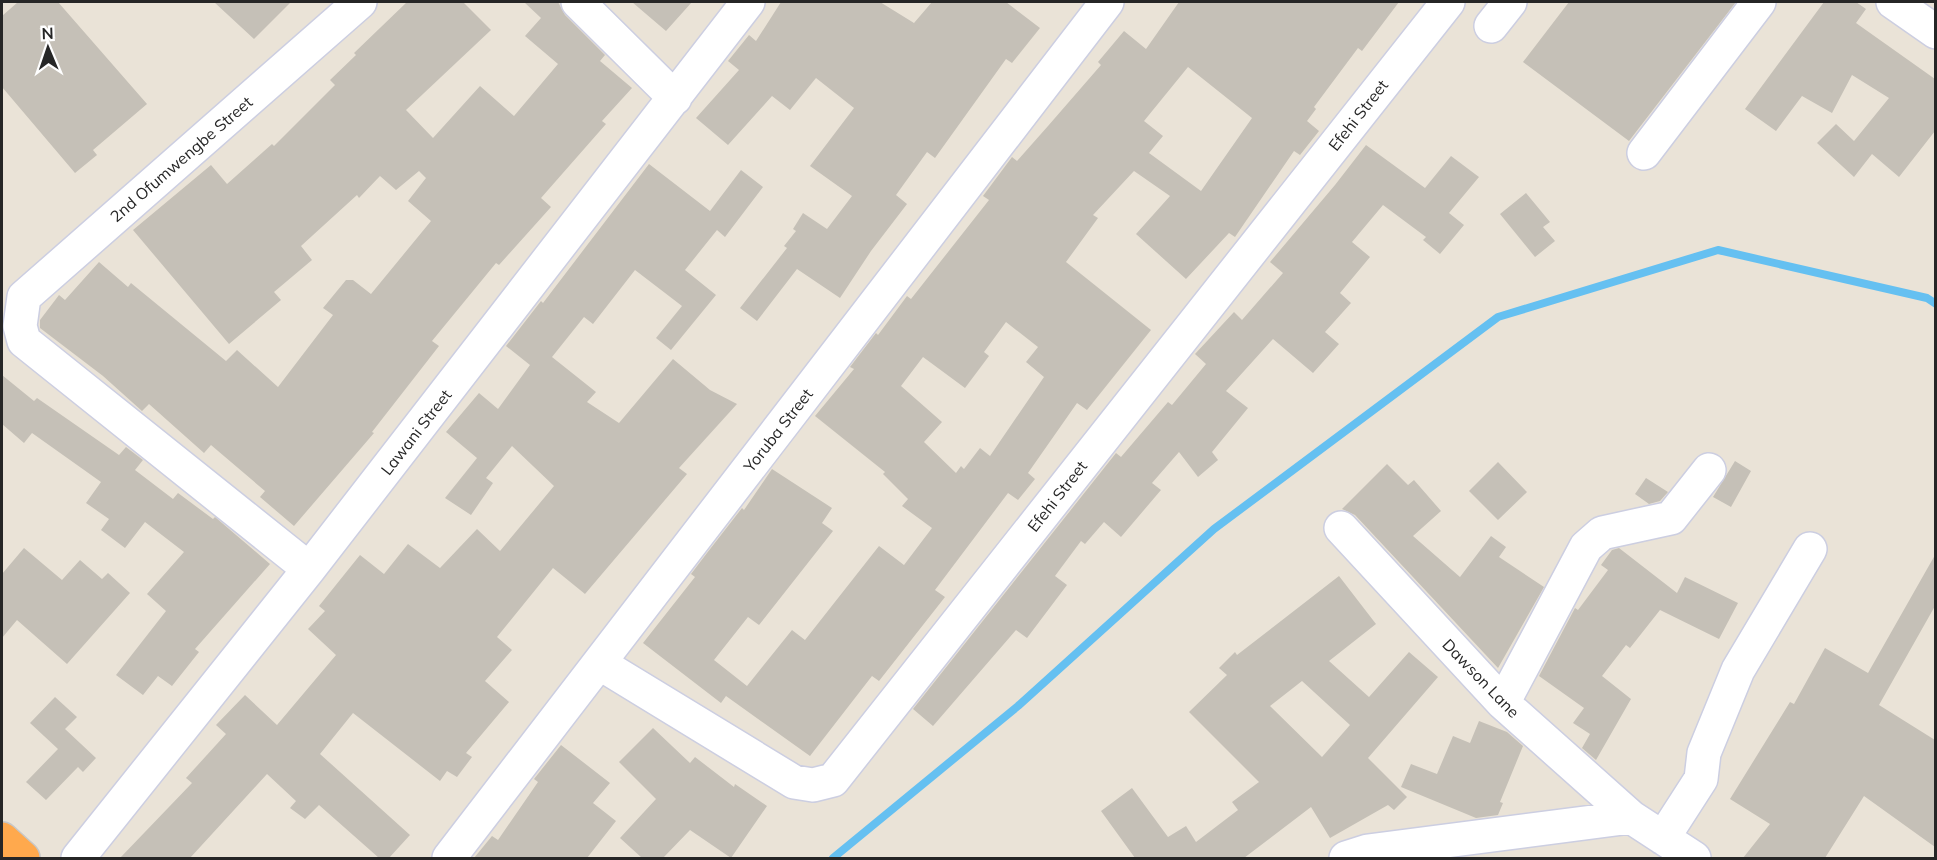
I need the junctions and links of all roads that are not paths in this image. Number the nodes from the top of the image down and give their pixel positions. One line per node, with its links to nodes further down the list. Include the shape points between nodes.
1 (360, 2): 14 (street, 2nd Ofumwengbe Street, via 24,297 20,326 24,341)
2 (578, 2): 9 (street)
3 (748, 2): 9 (street, Lawani Street)
4 (1107, 2): 15 (street, Yoruba Street)
5 (1448, 2): 15 (street, Efehi Street, via 832,780 813,785 794,782)
6 (1759, 2): 10 (street)
7 (1893, 2): 8 (street)
8 (1935, 32)
9 (675, 98): 14 (street, Lawani Street)
10 (1644, 153)
11 (1709, 470): 16 (street, via 1671,518 1602,533 1586,548)
12 (1341, 528): 16 (street, Dawson Lane)
13 (1810, 549): 18 (street, via 1738,670 1704,753 1701,778)
14 (309, 569): 21 (street, Lawani Street)
15 (599, 663): 22 (street, Yoruba Street)
16 (1503, 703): 17 (street, Dawson Lane)
17 (1631, 817): 18 (street, Dawson Lane); 23 (street, via 1368,851)
18 (1663, 838): 24 (street, Dawson Lane)
19 (2, 839): 20 (highway)
20 (23, 858)
21 (78, 858)
22 (449, 858)
23 (1346, 858)
24 (1694, 858)

